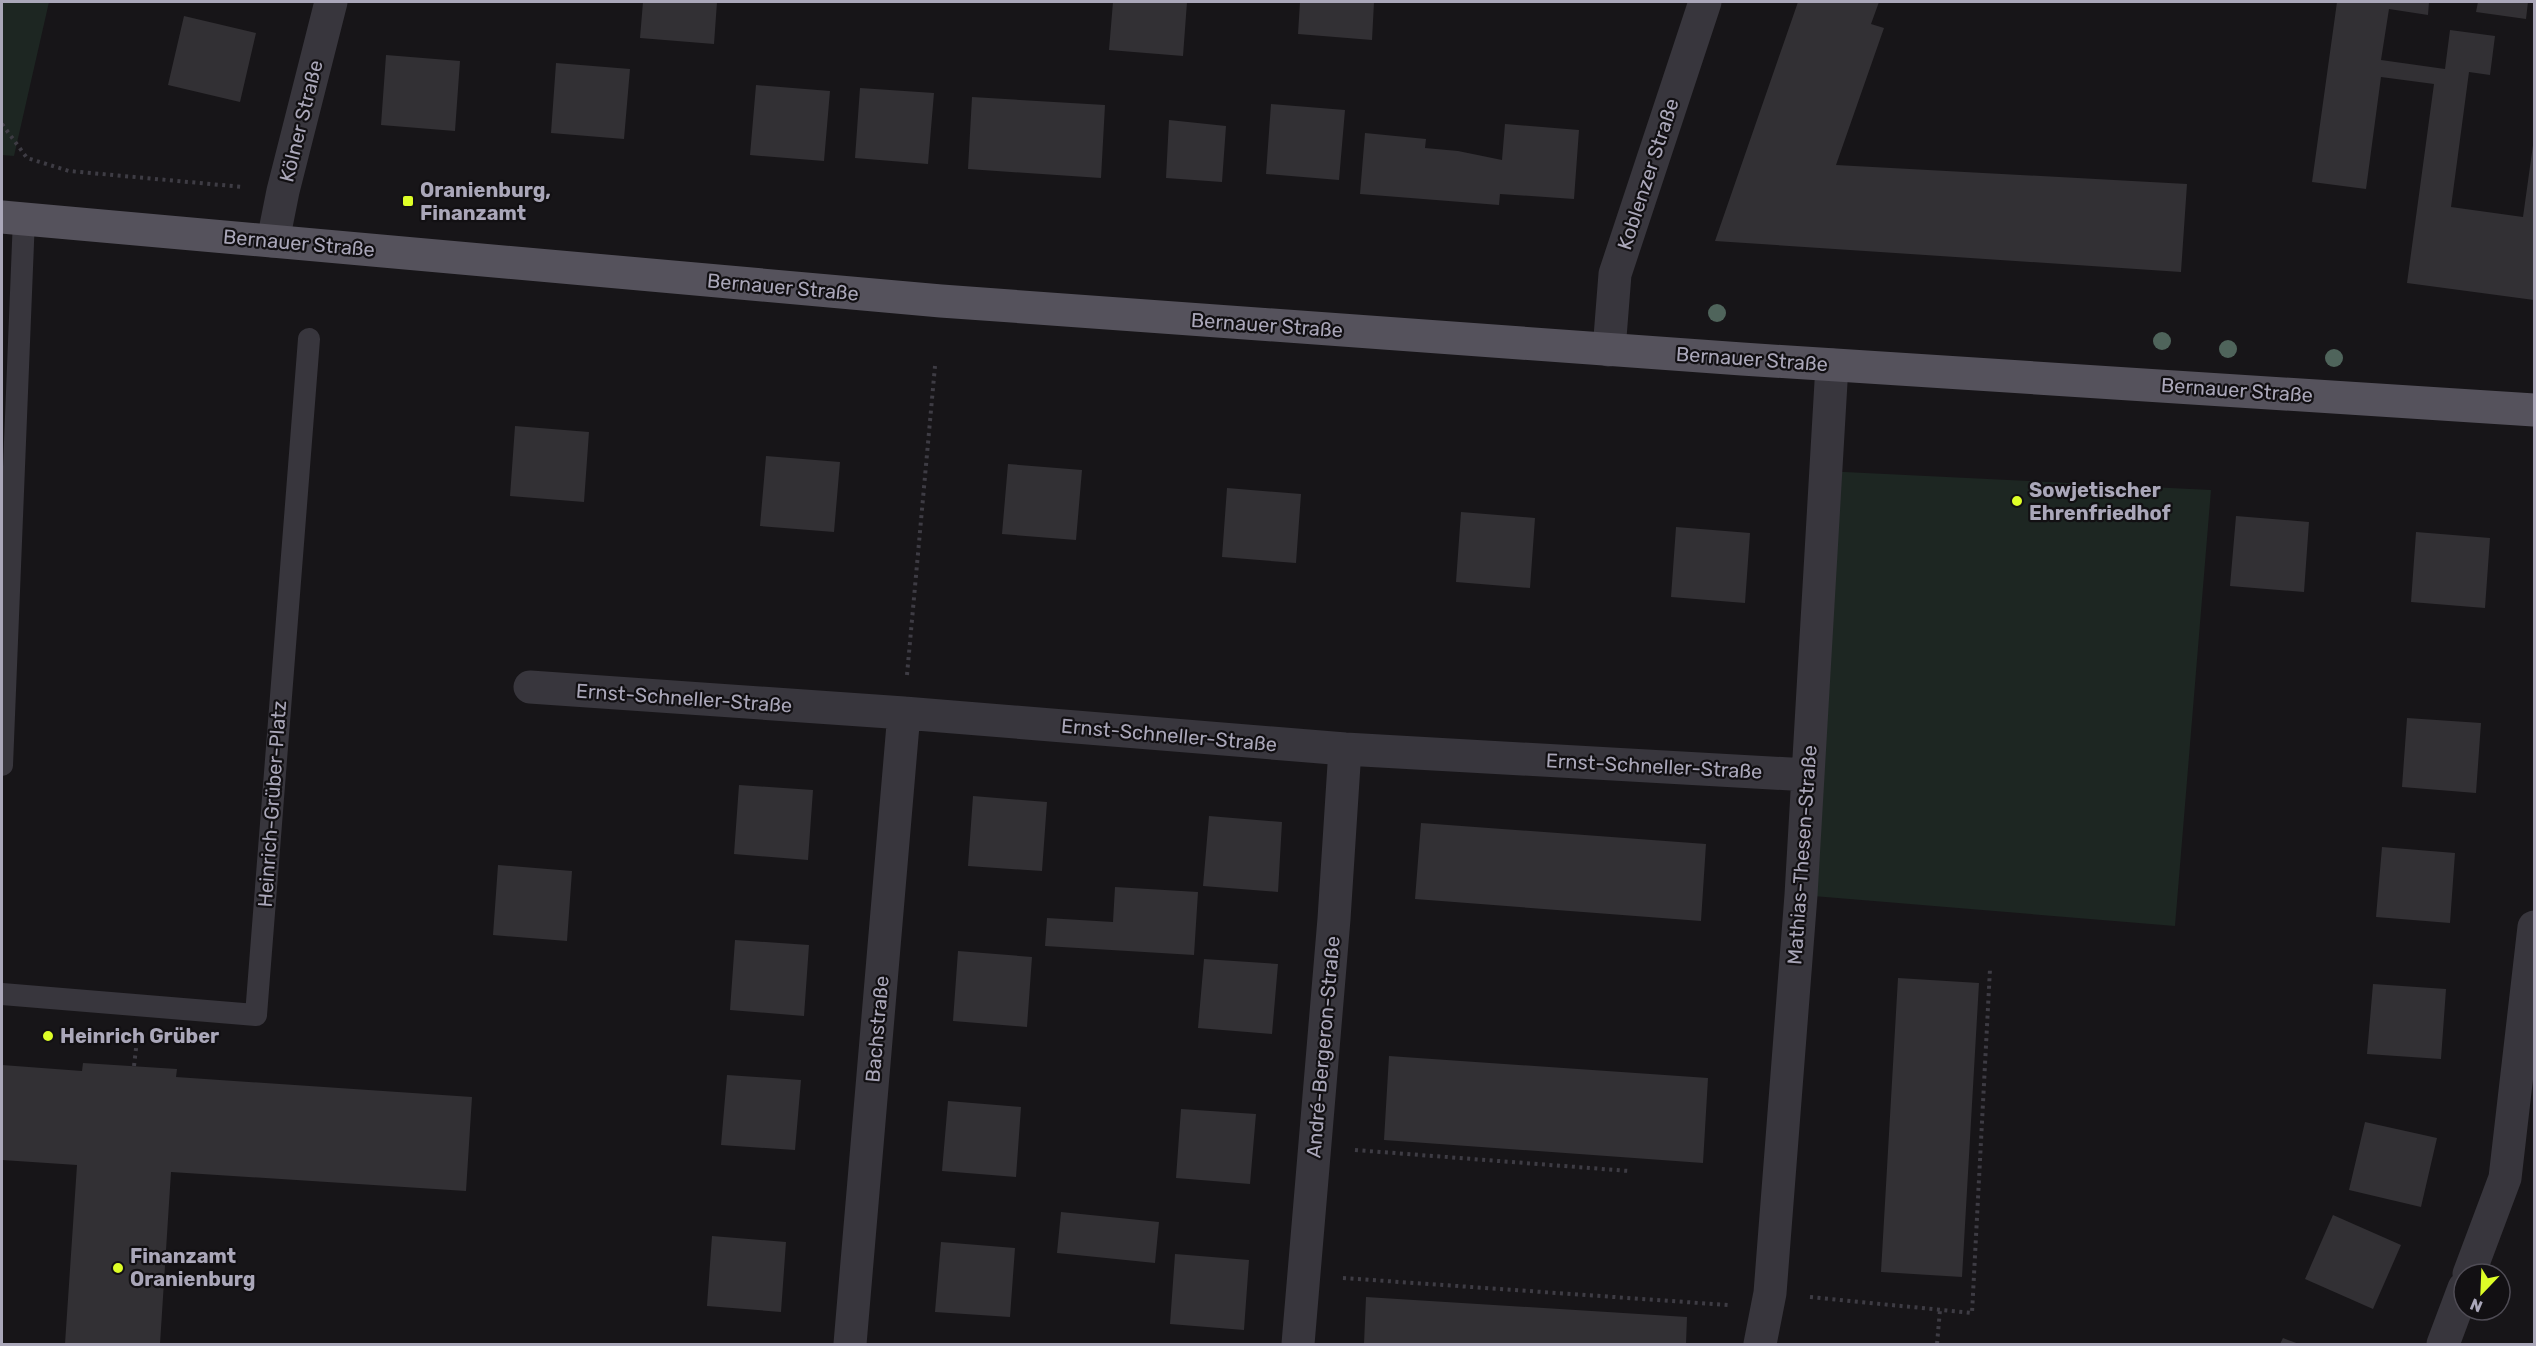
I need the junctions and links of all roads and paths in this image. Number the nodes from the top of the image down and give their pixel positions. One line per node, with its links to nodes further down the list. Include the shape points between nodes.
1 (331, 2): 4 (street, Kölner Straße)
2 (1705, 2): 8 (street, Koblenzer Straße, via 1615,274)
3 (2, 124): 4 (path, via 27,158 69,171)
4 (283, 190): 6 (street, Kölner Straße)
5 (13, 218): 6 (main road, Bernauer Straße); 12 (lane)
6 (273, 241): 8 (main road, Bernauer Straße, via 941,301)
7 (309, 339): 20 (lane, Heinrich-Grüber-Platz, via 256,1015)
8 (1609, 350): 9 (main road, Bernauer Straße)
9 (1832, 365): 11 (main road, Bernauer Straße); 17 (street, Mathias-Thesen-Straße)
10 (935, 366): 14 (path)
11 (2535, 410)
12 (6, 511): 16 (lane)
13 (530, 687): 14 (street, Ernst-Schneller-Straße)
14 (904, 713): 15 (street, Ernst-Schneller-Straße); 31 (street, Bachstraße)
15 (1345, 749): 17 (street, Ernst-Schneller-Straße); 24 (street, André-Bergeron-Straße)
16 (2, 765)
17 (1808, 775): 28 (street, Mathias-Thesen-Straße)
18 (2535, 927): 22 (street)
19 (1990, 969): 29 (path, via 1972,1313)
20 (2, 994)
21 (138, 1035): 23 (path)
22 (2527, 1057): 26 (street, via 2505,1178)
23 (134, 1066)
24 (1315, 1147): 25 (path); 27 (street, André-Bergeron-Straße)
25 (1629, 1171)
26 (2474, 1262)
27 (1304, 1276): 28 (path); 32 (street, André-Bergeron-Straße)
28 (1769, 1300): 29 (path); 33 (street, Mathias-Thesen-Straße)
29 (1940, 1310): 34 (path)
30 (2452, 1320): 35 (street)
31 (850, 1344)
32 (1298, 1344)
33 (1761, 1344)
34 (1937, 1344)
35 (2443, 1344)

